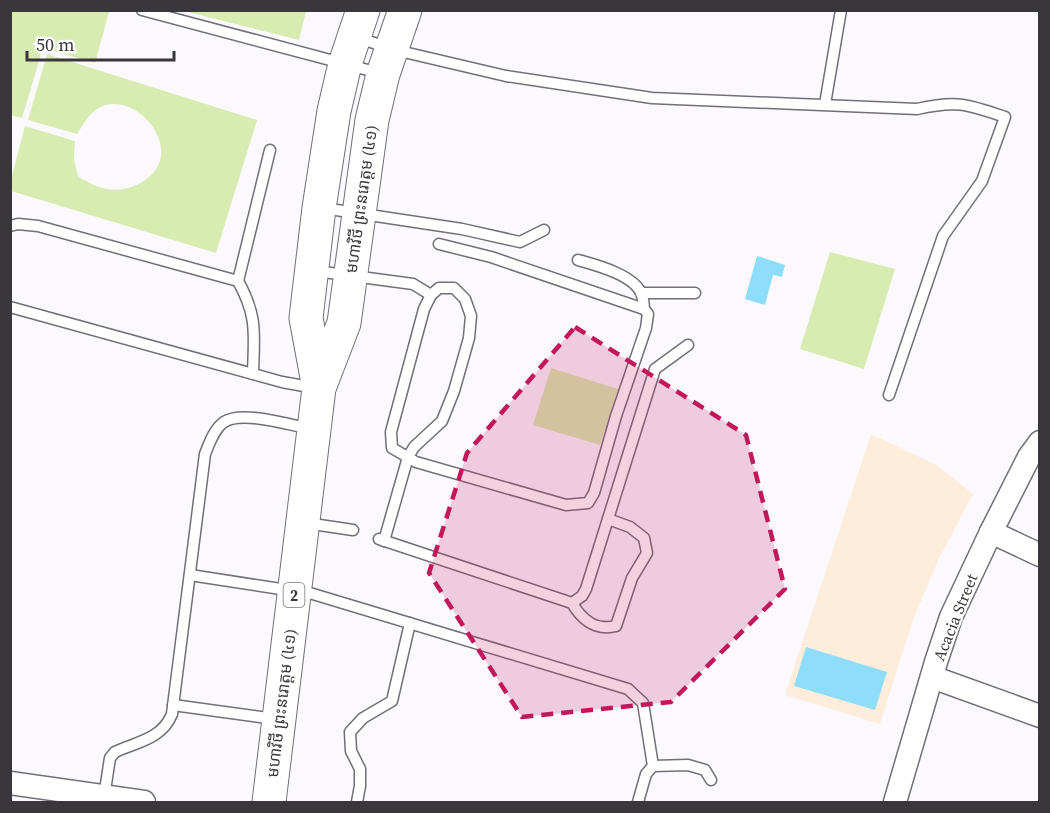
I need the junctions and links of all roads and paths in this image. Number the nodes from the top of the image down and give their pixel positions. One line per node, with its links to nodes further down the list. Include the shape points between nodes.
1 (142, 10): 4 (lane)
2 (405, 10): 5 (main road, មហាវិថី ព្រះនរោត្តម (៤១) / 2)
3 (842, 10): 6 (lane)
4 (354, 37): 5 (lane); 5 (lane); 8 (main road, មហាវិថី ព្រះនរោត្តម (៤១) / 2, via 334,111)
5 (387, 61): 6 (lane, via 652,98); 9 (main road, មហាវិថី ព្រះនរោត្តម (៤១) / 2, via 372,120)
6 (825, 104): 25 (lane, via 917,109 944,103 967,104 1005,117 982,181 944,236)
7 (270, 150): 16 (lane)
8 (319, 208): 9 (lane); 14 (main road, មហាវិថី ព្រះនរោត្តម (៤១) / 2)
9 (359, 213): 11 (lane, via 520,242); 15 (main road, មហាវិថី ព្រះនរោត្តម (៤១) / 2)
10 (10, 226): 16 (lane, via 38,226)
11 (544, 230)
12 (439, 244): 21 (lane, via 491,257)
13 (578, 260): 17 (lane, via 630,280)
14 (312, 270): 15 (lane); 24 (main road, មហាវិថី ព្រះនរោត្តម (៤១) / 2, via 306,318)
15 (350, 274): 19 (lane, via 413,284); 24 (main road, មហាវិថី ព្រះនរោត្តម (៤១) / 2, via 344,323)
16 (238, 281): 23 (lane, via 254,322)
17 (641, 293): 18 (lane); 21 (lane)
18 (695, 293)
19 (431, 296): 28 (lane, via 424,309 391,432 392,448); 28 (lane, via 440,288 454,288 465,299 471,316 469,338 442,421)
20 (10, 307): 23 (lane)
21 (644, 309): 28 (lane, via 648,314 646,328 588,502 566,505)
22 (688, 345): 29 (lane, via 655,369)
23 (253, 374): 24 (lane)
24 (319, 388): 26 (main road, មហាវិថី ព្រះនរោត្តម (៤១) / 2)
25 (889, 395)
26 (315, 429): 30 (main road, មហាវិថី ព្រះនរោត្តម (៤១) / 2); 34 (lane, via 240,417 223,423 205,454)
27 (1040, 442): 32 (street, Acacia Street)
28 (408, 457): 36 (lane, via 381,540)
29 (608, 519): 36 (lane, via 586,590); 36 (lane, via 630,527 644,538 647,553 632,578 616,626 591,625 579,616)
30 (303, 522): 31 (lane); 35 (main road, មហាវិថី ព្រះនរោត្តម (៤១) / 2)
31 (353, 531)
32 (991, 532): 33 (street); 38 (street, Acacia Street, via 951,617)
33 (1040, 555)
34 (190, 575): 35 (lane); 39 (lane)
35 (294, 590): 37 (lane); 41 (main road, មហាវិថី ព្រះនរោត្តម (៤១) / 2)
36 (572, 603)
37 (410, 623): 42 (lane, via 628,689 643,703); 48 (lane, via 392,701 363,718 350,732 351,751 360,769)
38 (932, 677): 40 (street); 50 (street, Acacia Street)
39 (173, 705): 41 (lane); 45 (lane, via 167,726 160,733 115,752 110,758)
40 (1040, 716)
41 (279, 720): 47 (main road, មហាវិថី ព្រះនរោត្តម (៤១) / 2)
42 (653, 766): 43 (lane, via 688,765 705,770); 49 (lane, via 646,774)
43 (711, 780)
44 (10, 783): 45 (street)
45 (104, 797): 46 (street)
46 (144, 802)
47 (268, 802)
48 (357, 802)
49 (638, 802)
50 (895, 802)

